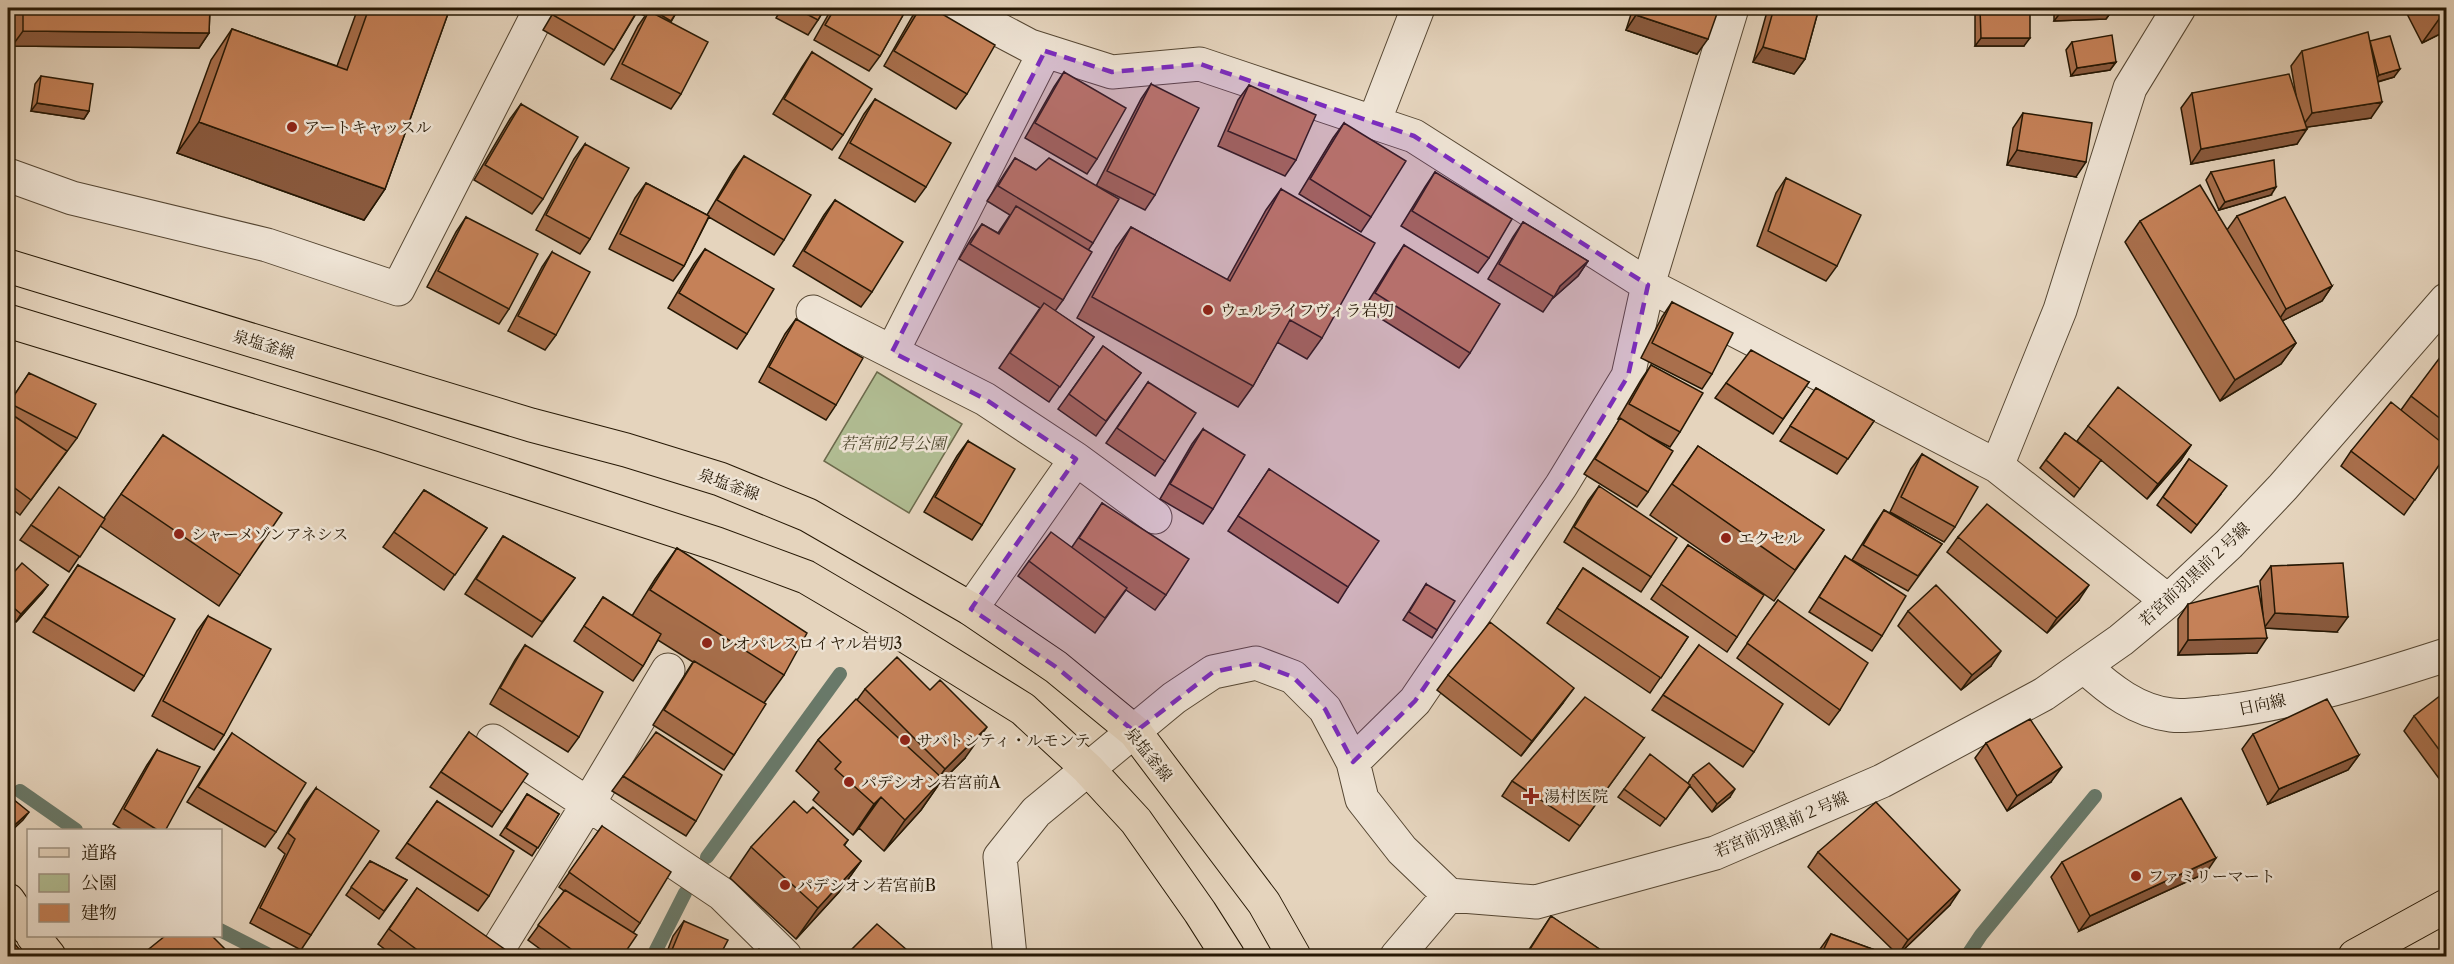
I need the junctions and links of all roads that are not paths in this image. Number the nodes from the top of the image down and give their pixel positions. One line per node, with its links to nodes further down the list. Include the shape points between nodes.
1 (541, 8): 8 (street, via 398,289 267,245 72,198)
2 (958, 8): 6 (street)
3 (1418, 8): 7 (street)
4 (1732, 8): 10 (street)
5 (2179, 8): 16 (street, via 2130,88 2060,310)
6 (1046, 51): 7 (street, via 1112,72 1200,64); 14 (street)
7 (1374, 122): 10 (street, via 1414,136)
8 (8, 176)
9 (8, 266): 19 (main road, 泉塩釜線, via 720,479 808,515)
10 (1648, 285): 16 (street); 25 (street, via 1628,376 1561,486 1415,701)
11 (2446, 300): 18 (street, 若宮前羽黒前２号線, via 2283,487)
12 (813, 312): 14 (street)
13 (8, 321): 26 (main road, via 382,435 717,544 806,577 1023,709)
14 (892, 352): 15 (street, via 986,399)
15 (1076, 459): 17 (street); 19 (street)
16 (1997, 466): 18 (street)
17 (1155, 517)
18 (2168, 601): 21 (street, 若宮前羽黒前２号線)
19 (971, 609): 23 (main road, 泉塩釜線, via 1056,667)
20 (2446, 655): 21 (street, 日向線, via 2385,675 2250,708 2172,715 2139,706 2108,689)
21 (2085, 667): 28 (street, 若宮前羽黒前２号線, via 2044,694 1882,781 1715,853 1536,902)
22 (668, 670): 27 (street)
23 (1135, 732): 25 (street, via 1173,698 1213,672 1256,663 1293,677 1325,709); 26 (street); 38 (main road, 泉塩釜線, via 1264,903)
24 (493, 741): 27 (street)
25 (1353, 762): 28 (street, via 1362,799 1402,850)
26 (1088, 769): 36 (street, via 1036,812 1000,857); 37 (main road, via 1136,821)
27 (588, 804): 33 (street); 35 (street, via 722,894)
28 (1449, 895): 39 (street)
29 (8, 900): 31 (main road)
30 (2446, 906): 40 (main road)
31 (27, 928)
32 (34, 937): 34 (main road)
33 (500, 946)
34 (49, 957)
35 (785, 957)
36 (1010, 957)
37 (1228, 957)
38 (1294, 957)
39 (1397, 957)
40 (2355, 957)

